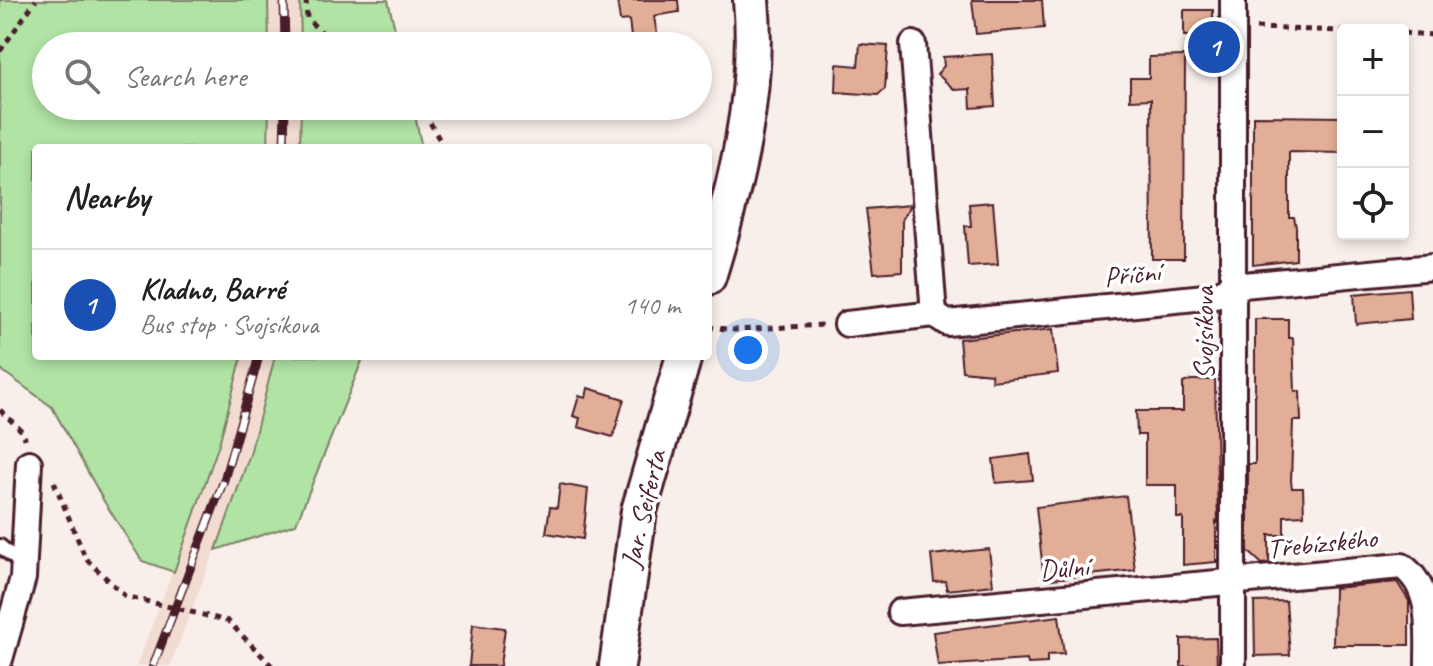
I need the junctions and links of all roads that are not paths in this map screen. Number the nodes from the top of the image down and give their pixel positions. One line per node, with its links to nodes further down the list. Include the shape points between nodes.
1 (751, 0): 4 (street, via 748,103 731,201)
2 (1233, 0): 6 (street, Svojsíkova)
3 (913, 44): 7 (street)
4 (712, 264)
5 (1433, 267): 6 (street, Příční)
6 (1233, 286): 7 (street, Příční, via 1215,296 947,323); 13 (street, Svojsíkova)
7 (934, 314): 8 (street, Příční)
8 (847, 324)
9 (683, 360): 16 (street, Jar. Seiferta, via 639,511)
10 (30, 454): 12 (street)
11 (0, 546): 12 (lane)
12 (24, 566): 15 (street)
13 (1234, 583): 14 (street, Důlní); 17 (street, Svojsíkova); 18 (street, Třebízského, via 1402,566 1416,575 1428,602)
14 (900, 612)
15 (0, 659)
16 (617, 666)
17 (1233, 666)
18 (1428, 666)

